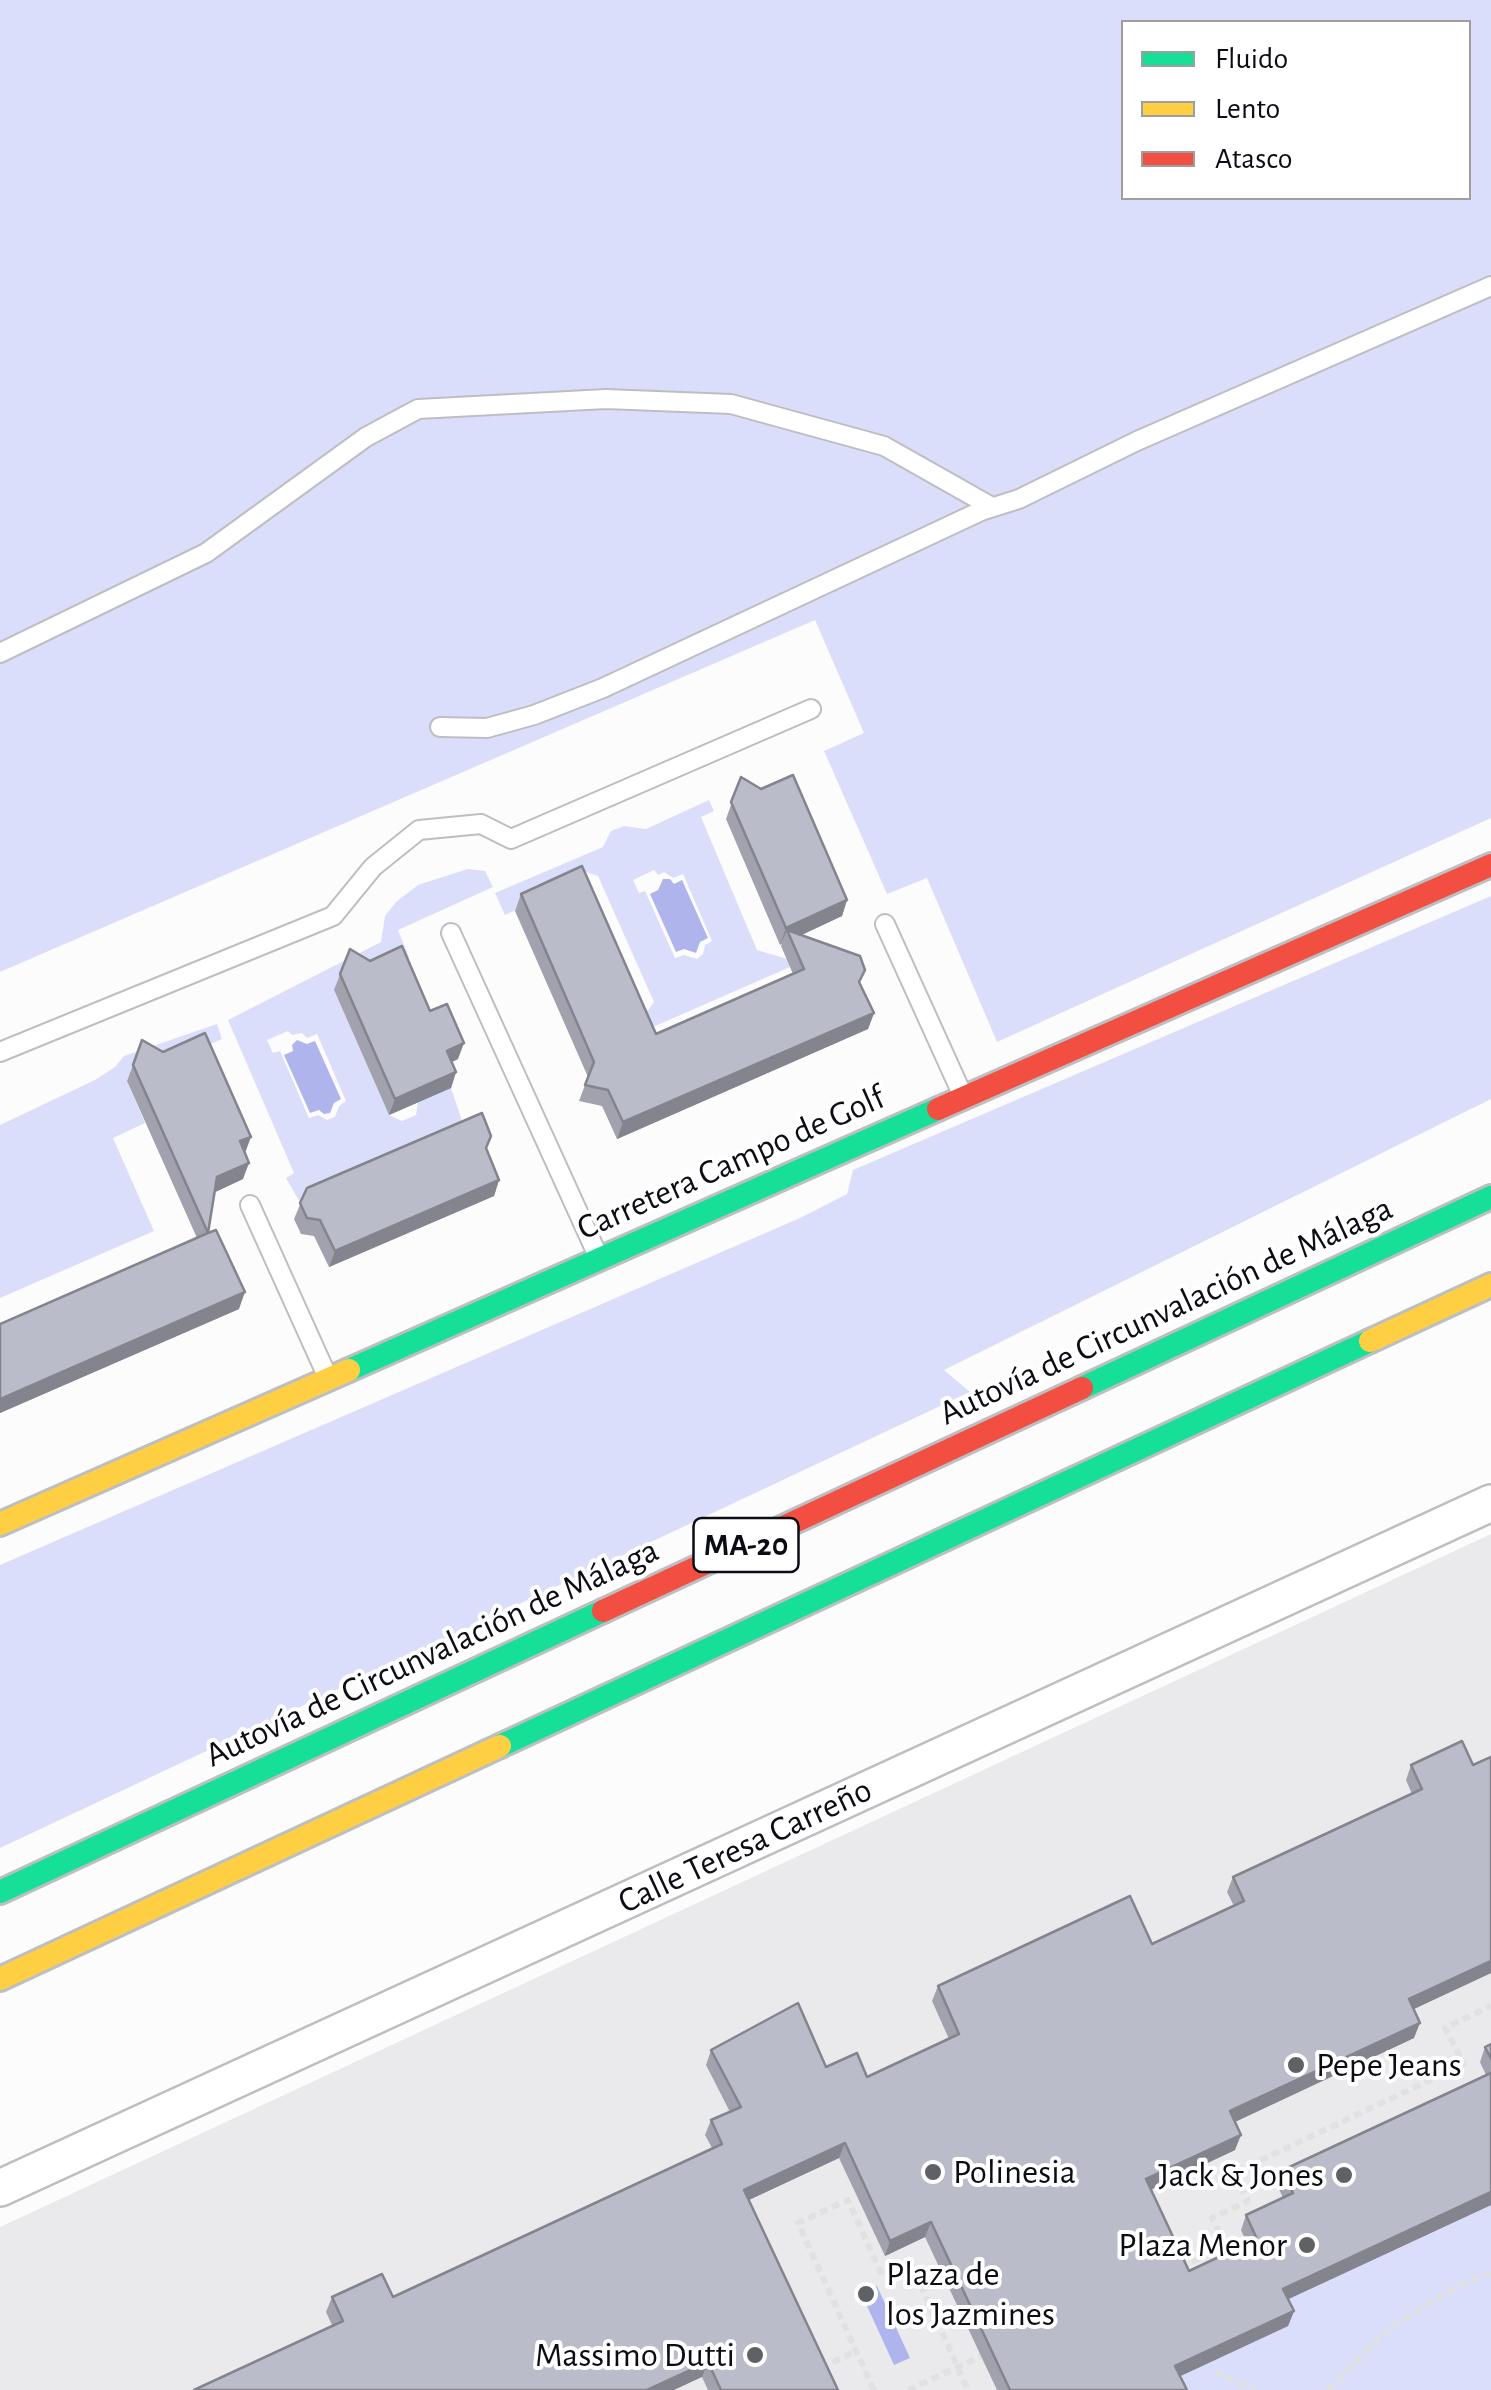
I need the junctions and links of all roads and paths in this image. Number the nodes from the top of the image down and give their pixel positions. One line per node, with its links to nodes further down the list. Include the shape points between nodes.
1 (1491, 286): 2 (lane)
2 (992, 507): 3 (lane, via 884,446 731,404 606,399 418,409 366,437 206,553); 5 (lane, via 534,716 487,728)
3 (0, 653)
4 (811, 709): 9 (lane, via 512,839 481,824 419,830 373,867 333,916)
5 (440, 726)
6 (1491, 865): 10 (main road, Carretera Campo de Golf)
7 (885, 924): 10 (lane)
8 (451, 934): 13 (lane)
9 (0, 1052)
10 (963, 1096): 13 (main road, Carretera Campo de Golf)
11 (1491, 1198): 18 (main road, Autovía de Circunvalación de Málaga / MA-20)
12 (250, 1204): 15 (lane)
13 (600, 1261): 15 (main road, Carretera Campo de Golf)
14 (1491, 1285): 19 (main road, MA-20)
15 (328, 1380): 17 (main road, Carretera Campo de Golf)
16 (1491, 1503): 21 (street, Calle Teresa Carreño)
17 (0, 1524)
18 (0, 1892)
19 (0, 1979)
20 (1491, 2006): 22 (path, via 1446,2028 1464,2064 1234,2173 1248,2200 1212,2218 1226,2246)
21 (0, 2188)
22 (1172, 2270)
23 (1491, 2273): 33 (path, via 1386,2332)
24 (993, 2350): 26 (path)
25 (856, 2351): 26 (path, via 798,2223 848,2200 882,2275 910,2262); 28 (path); 29 (path)
26 (958, 2366): 30 (path); 31 (path)
27 (1215, 2372): 32 (path)
28 (807, 2374)
29 (874, 2390)
30 (908, 2390)
31 (968, 2390)
32 (1255, 2390)
33 (1328, 2390)

